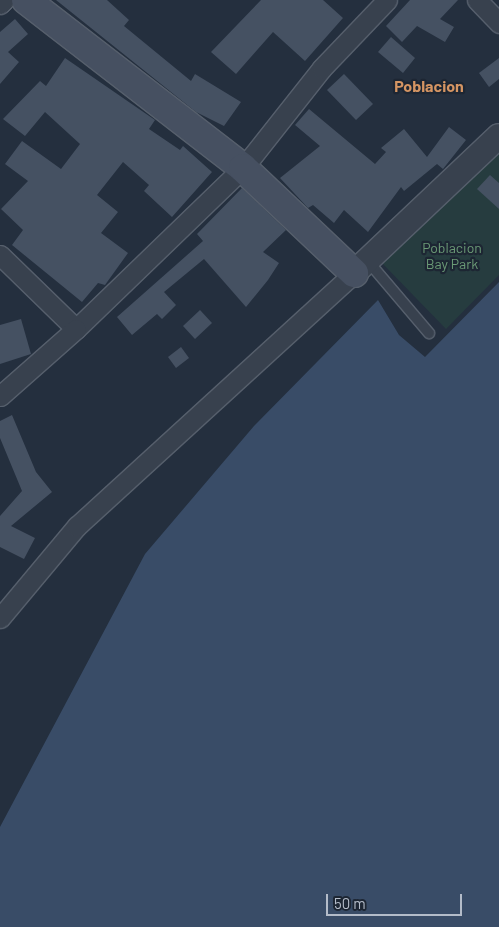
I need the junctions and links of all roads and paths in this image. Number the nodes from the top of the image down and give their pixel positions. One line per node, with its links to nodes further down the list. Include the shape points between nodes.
1 (4, 0): 5 (street)
2 (26, 0): 8 (main road)
3 (387, 0): 8 (street, via 322,68)
4 (477, 0): 6 (street)
5 (0, 4)
6 (499, 24)
7 (499, 136): 10 (street)
8 (243, 168): 10 (main road); 11 (street)
9 (0, 255): 11 (street)
10 (360, 267): 12 (lane); 14 (street, via 77,526)
11 (76, 329): 13 (street)
12 (429, 333)
13 (0, 396)
14 (1, 614)

